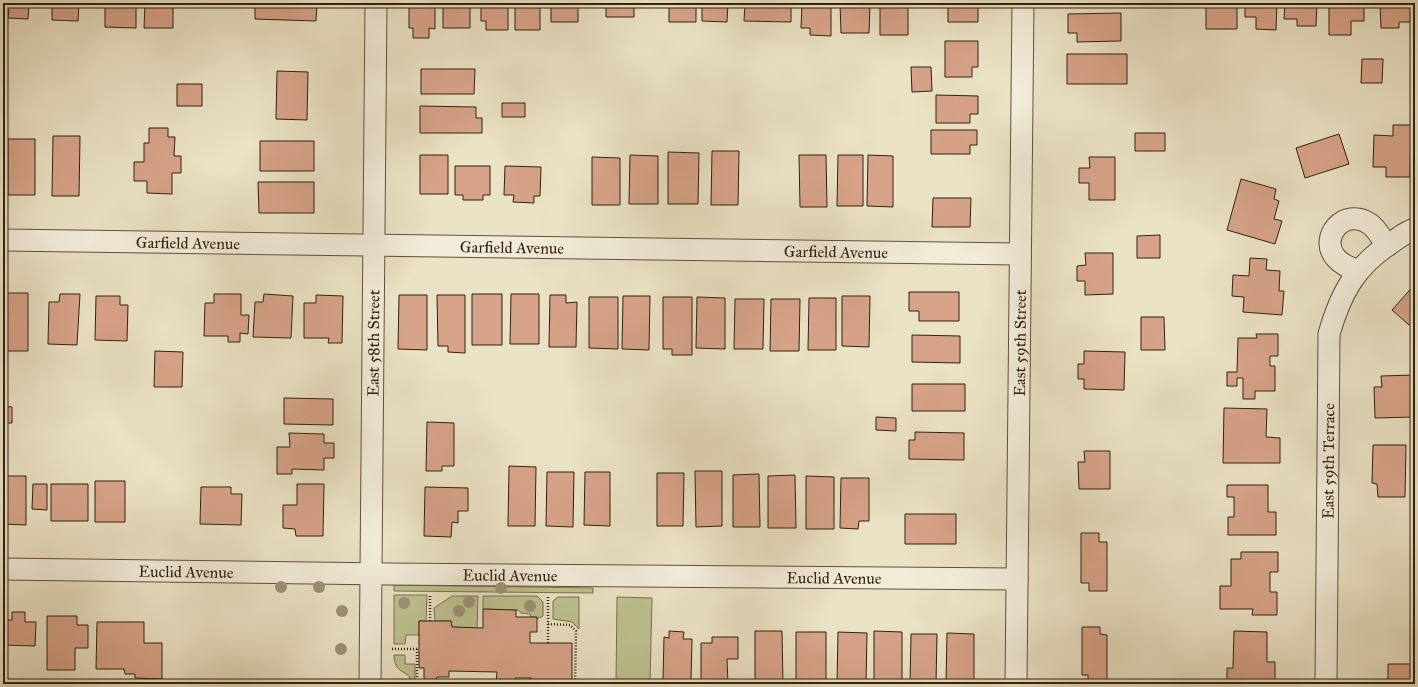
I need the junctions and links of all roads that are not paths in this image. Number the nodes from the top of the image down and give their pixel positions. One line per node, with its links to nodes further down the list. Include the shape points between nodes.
1 (376, 3): 5 (street, East 58th Street)
2 (1023, 3): 7 (street, East 59th Street)
3 (1415, 229): 6 (street)
4 (3, 240): 5 (street, Garfield Avenue)
5 (374, 245): 7 (street, Garfield Avenue); 10 (street, East 58th Street)
6 (1381, 249): 8 (street, East 59th Terrace); 8 (street, via 1370,224 1350,218 1339,223 1332,233 1331,245 1335,257)
7 (1020, 254): 11 (street, East 59th Street)
8 (1358, 271): 14 (street, East 59th Terrace, via 1337,305 1329,334)
9 (3, 568): 10 (street, Euclid Avenue)
10 (371, 574): 11 (street, Euclid Avenue); 12 (street, East 58th Street)
11 (1017, 579): 13 (street, East 59th Street)
12 (370, 684)
13 (1016, 684)
14 (1326, 684)

